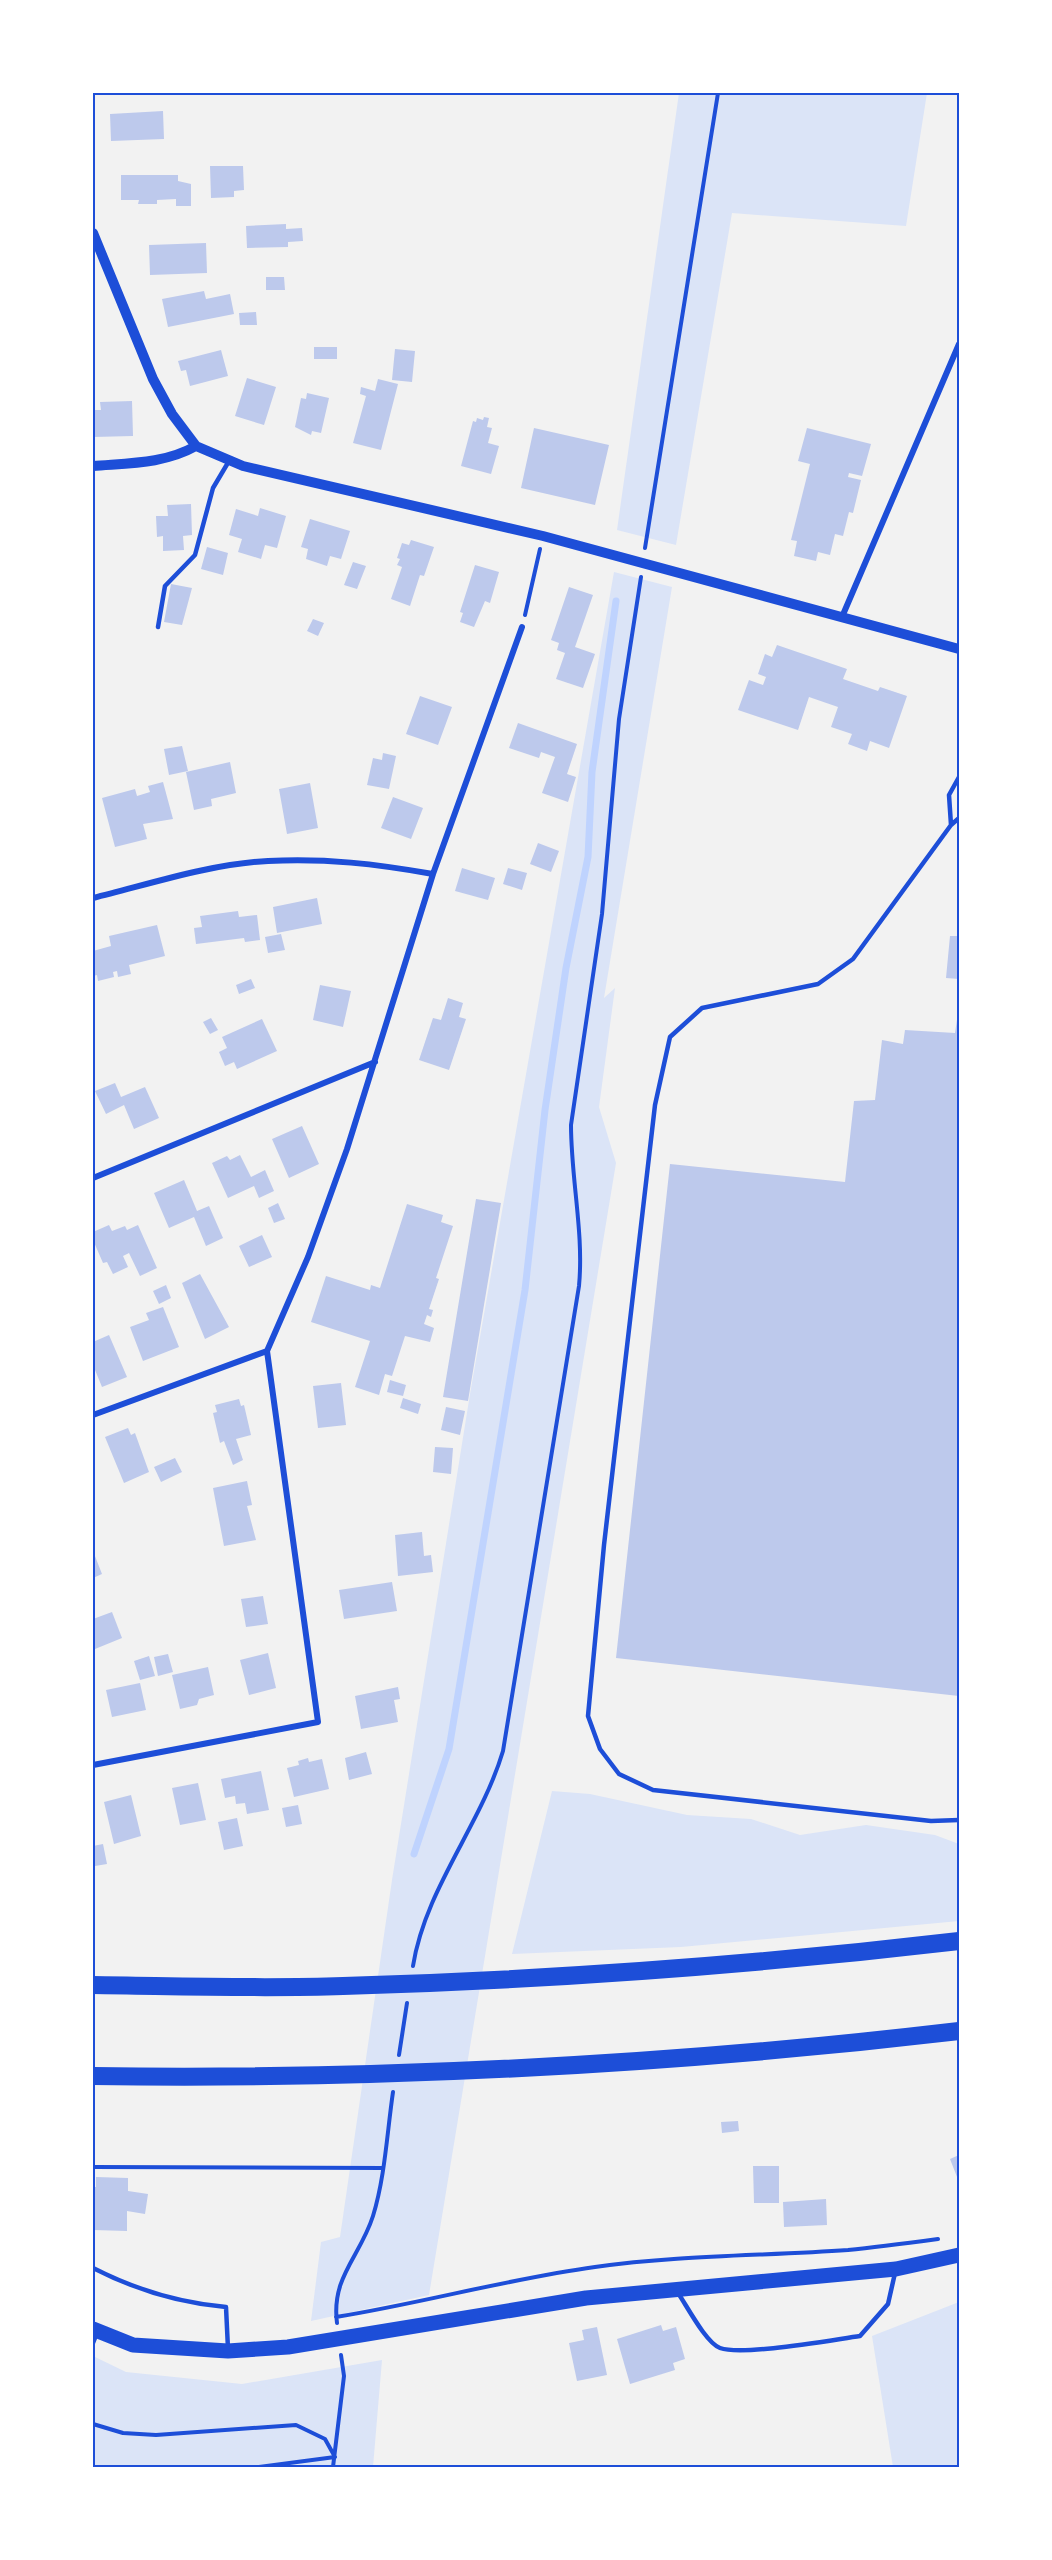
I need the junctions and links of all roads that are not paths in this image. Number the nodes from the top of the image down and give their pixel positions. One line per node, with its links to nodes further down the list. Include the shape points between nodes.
1 (93, 233): 3 (street, via 153,380)
2 (959, 344): 6 (street)
3 (196, 446): 4 (street); 5 (street, via 156,461)
4 (229, 461): 6 (street, via 543,537); 7 (lane, via 213,488 195,555 165,586)
5 (93, 466)
6 (842, 617): 9 (street)
7 (158, 627)
8 (522, 627): 13 (street)
9 (959, 649)
10 (959, 777): 12 (lane, via 949,795)
11 (959, 818): 12 (lane)
12 (951, 825): 20 (lane, via 853,959 818,984 702,1008 670,1037 655,1105 588,1716 600,1749 619,1774 653,1791 931,1821)
13 (432, 874): 14 (street, via 364,862 266,861); 15 (street)
14 (93, 898)
15 (375, 1062): 16 (street); 17 (street, via 308,1257)
16 (93, 1178)
17 (267, 1351): 18 (street); 19 (street, via 318,1722)
18 (93, 1415)
19 (93, 1765)
20 (959, 1820)
21 (959, 1941): 22 (highway, via 499,1979 342,1986)
22 (93, 1985)
23 (959, 2031): 24 (highway, via 795,2049 485,2070 335,2077)
24 (93, 2076)
25 (959, 2255): 27 (main road)
26 (93, 2268): 30 (lane, via 163,2295 226,2307)
27 (896, 2269): 28 (main road); 28 (lane, via 888,2304 860,2336 741,2351 718,2348)
28 (675, 2288): 30 (main road, via 550,2303 288,2347)
29 (95, 2334): 30 (main road, via 133,2345)
30 (228, 2351)

